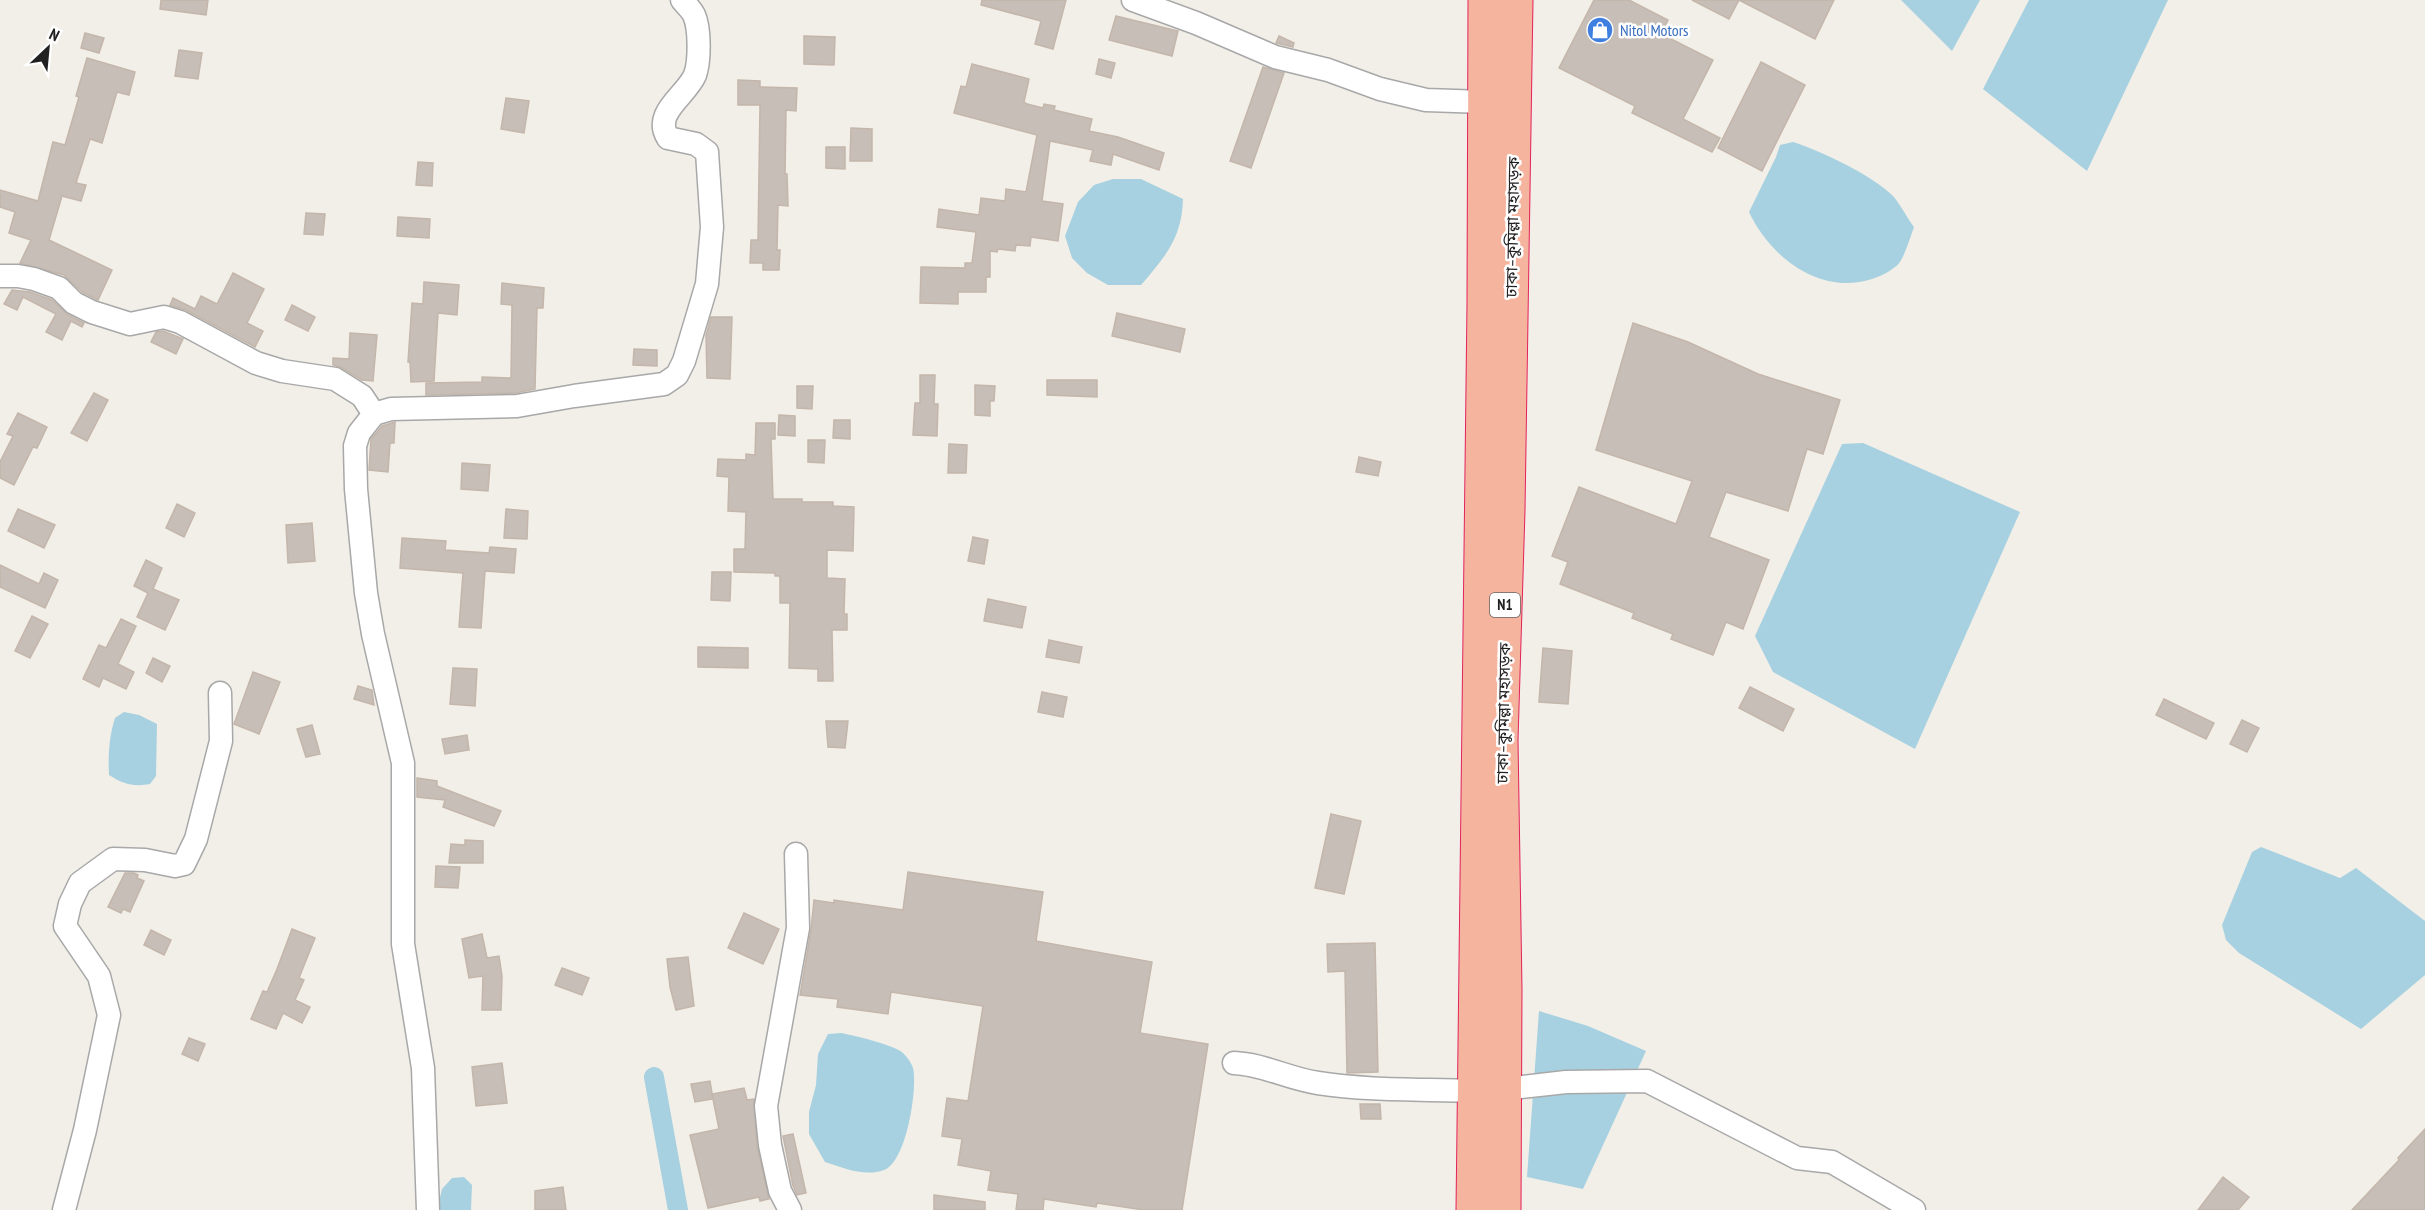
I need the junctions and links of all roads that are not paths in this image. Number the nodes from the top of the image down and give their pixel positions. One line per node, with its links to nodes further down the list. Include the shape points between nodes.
1 (682, 0): 7 (street, via 693,13 698,28 695,74 672,102 663,130 668,138 696,144 707,152 712,227 706,284 677,375 664,384 517,406 411,407)
2 (1133, 0): 5 (street, via 1275,57 1328,70 1380,89 1426,100)
3 (1485, 0): 5 (highway, ঢাকা–কুমিল্লা মহাসড়ক / N1)
4 (1516, 0): 11 (highway, ঢাকা–কুমিল্লা মহাসড়ক / N1, via 1508,498)
5 (1484, 102): 11 (highway, ঢাকা–কুমিল্লা মহাসড়ক / N1)
6 (0, 276): 7 (street, via 34,279 59,288 74,303 130,324 164,317 180,322 256,363 351,387)
7 (374, 414): 13 (street, via 359,433 355,446 356,489 371,624 404,763 403,944 423,1068)
8 (220, 693): 12 (street, via 221,741 196,839 184,864 113,859 80,883 70,904 65,926 99,976 109,1015)
9 (796, 854): 14 (street, via 798,928 766,1106 780,1191)
10 (1234, 1063): 11 (street, via 1249,1063 1317,1083 1363,1088)
11 (1489, 1090): 15 (highway, ঢাকা–কুমিল্লা মহাসড়ক / N1); 16 (highway, ঢাকা–কুমিল্লা মহাসড়ক / N1); 17 (street, via 1566,1082 1647,1081 1797,1158 1832,1162)
12 (64, 1210)
13 (429, 1210)
14 (789, 1210)
15 (1473, 1210)
16 (1504, 1210)
17 (1914, 1210)

